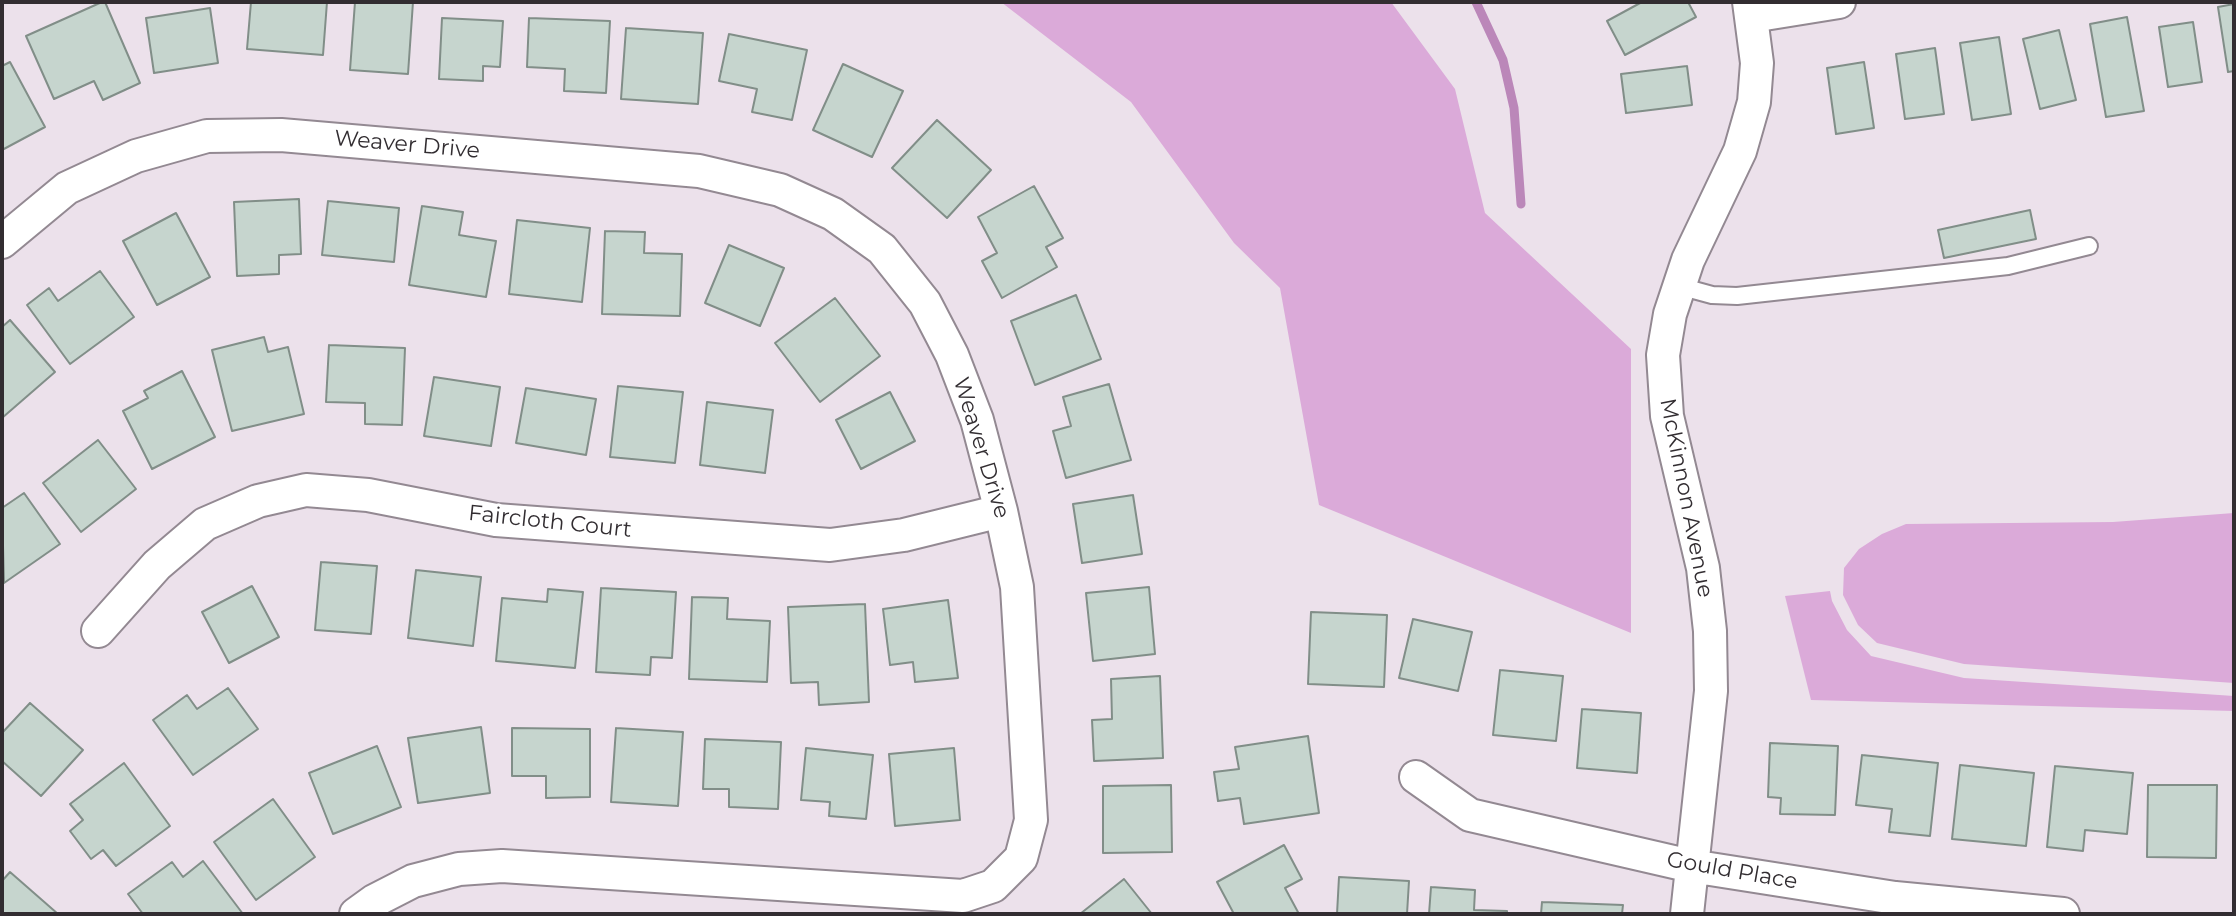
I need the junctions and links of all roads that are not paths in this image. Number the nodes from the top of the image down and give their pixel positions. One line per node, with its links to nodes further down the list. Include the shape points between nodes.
1 (1839, 2): 2 (street)
2 (1750, 9): 5 (street, McKinnon Avenue, via 1757,63 1754,102 1740,151)
3 (2, 242): 6 (street, Weaver Drive, via 67,188 136,156 207,136 281,135 699,171 780,190 833,214 882,249 925,303 977,420)
4 (2089, 246): 5 (lane, via 2008,266 1737,296)
5 (1679, 286): 9 (street, McKinnon Avenue, via 1663,355 1667,416 1703,568 1711,691)
6 (1001, 511): 7 (street, Faircloth Court, via 904,535 830,545 496,520 368,495 306,490 258,501 205,524 157,565); 11 (street, Weaver Drive, via 1017,587 1031,820 1021,858 993,886 963,896 502,866 459,869 413,881)
7 (98, 631)
8 (1416, 777): 9 (street, Gould Place, via 1470,815)
9 (1691, 866): 10 (street, Gould Place, via 1895,898); 12 (street, McKinnon Avenue)
10 (2044, 913)
11 (356, 914)
12 (1687, 914)

